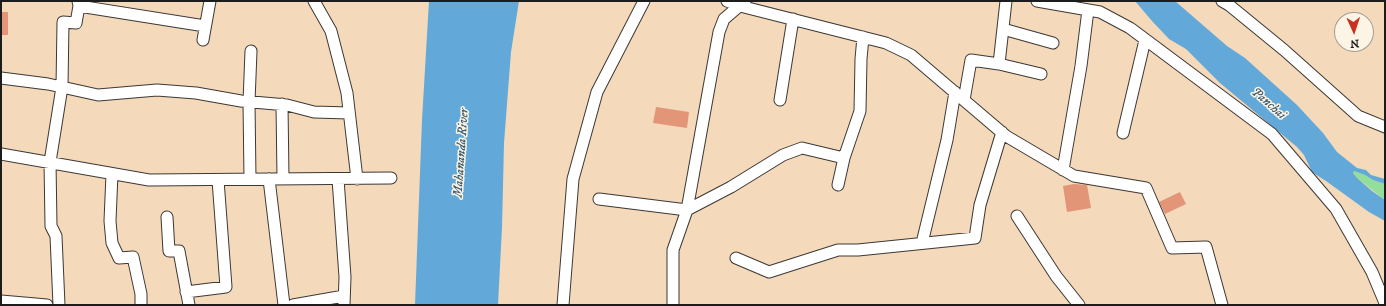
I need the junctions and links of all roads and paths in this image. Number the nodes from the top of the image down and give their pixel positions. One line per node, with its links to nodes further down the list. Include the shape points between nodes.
1 (210, 1): 12 (street)
2 (314, 1): 28 (street, via 330,31 347,94)
3 (644, 1): 61 (street, via 597,92 573,179)
4 (727, 1): 8 (street)
5 (1006, 1): 13 (street)
6 (1036, 1): 10 (street)
7 (1222, 1): 29 (street, via 1284,50 1358,116)
8 (742, 3): 11 (street); 46 (street, via 724,19 719,32)
9 (79, 4): 12 (street); 22 (street, via 76,23 63,22)
10 (1088, 10): 16 (street, via 1100,12 1130,28); 35 (street)
11 (793, 19): 14 (street); 24 (street)
12 (205, 26): 15 (street)
13 (1003, 28): 17 (street); 19 (street)
14 (863, 37): 23 (street, via 886,43 911,54); 33 (street, via 860,110)
15 (203, 40)
16 (1145, 40): 31 (street); 54 (street, via 1272,134 1336,209 1372,272)
17 (1053, 43)
18 (251, 51): 26 (street)
19 (1000, 64): 20 (street); 25 (street, via 971,60)
20 (1040, 74)
21 (1, 78): 22 (street)
22 (62, 87): 26 (street, via 98,95 157,90 196,93); 34 (street)
23 (955, 92): 25 (street); 49 (street, via 947,140)
24 (780, 100)
25 (964, 100): 30 (street)
26 (249, 102): 27 (street); 38 (street)
27 (282, 104): 28 (street, via 314,112); 40 (street)
28 (349, 113): 42 (street)
29 (1385, 128)
30 (1002, 132): 35 (street); 49 (street, via 980,204 974,238)
31 (1123, 133)
32 (1, 154): 34 (street)
33 (844, 158): 44 (street); 46 (street, via 802,148 783,155)
34 (50, 162): 36 (street); 56 (street, via 51,226 56,236)
35 (1063, 170): 64 (street, via 1074,176 1146,188 1172,248 1206,247)
36 (112, 174): 43 (street, via 149,180); 57 (street, via 112,243 119,258 133,257)
37 (391, 178): 42 (street)
38 (250, 179): 39 (street); 43 (street)
39 (269, 179): 40 (street); 59 (street)
40 (283, 179): 41 (street)
41 (338, 179): 42 (street); 52 (street, via 345,278)
42 (357, 179)
43 (218, 180): 51 (street, via 226,287)
44 (838, 185)
45 (599, 199): 46 (street)
46 (687, 210): 62 (street, via 673,250)
47 (1017, 216): 63 (street, via 1056,276)
48 (167, 217): 51 (street, via 169,251 179,252)
49 (922, 244): 50 (street, via 838,250 769,272)
50 (736, 258)
51 (186, 292): 58 (street)
52 (344, 300): 60 (street)
53 (1, 301): 55 (street)
54 (1385, 303)
55 (47, 305)
56 (59, 305)
57 (141, 305)
58 (188, 305)
59 (284, 305)
60 (293, 305)
61 (563, 305)
62 (673, 305)
63 (1079, 305)
64 (1222, 305)

